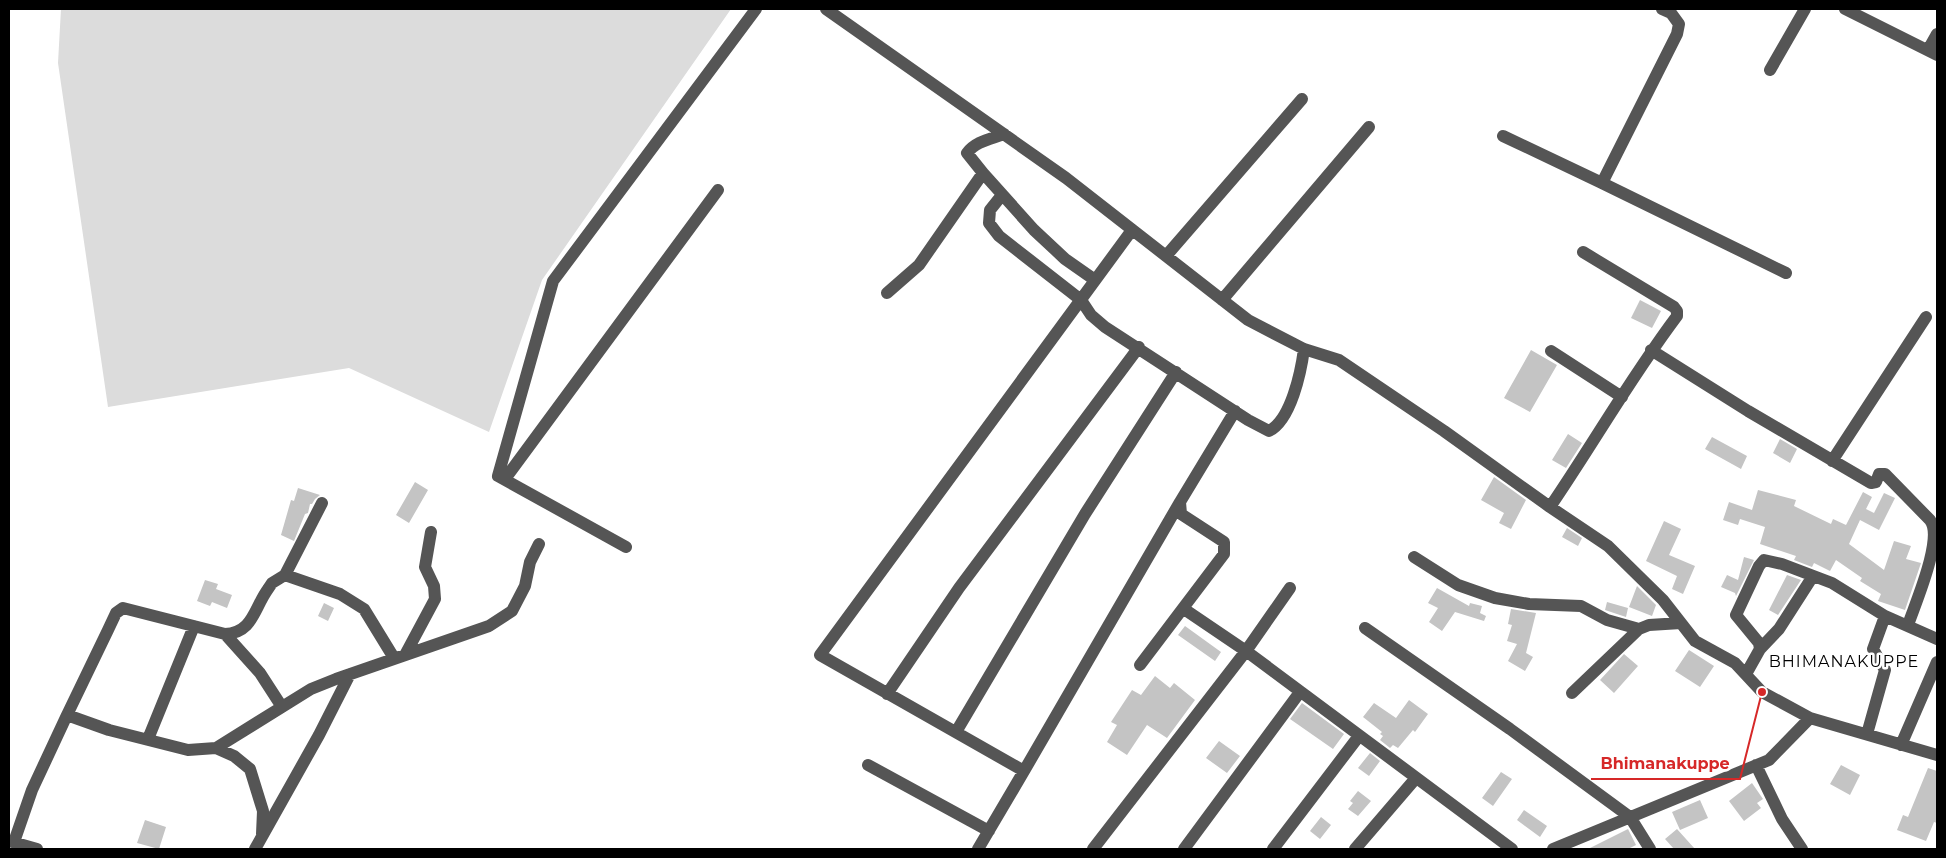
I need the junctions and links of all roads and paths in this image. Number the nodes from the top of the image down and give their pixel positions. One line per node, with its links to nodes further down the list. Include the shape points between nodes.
1 (756, 9): 34 (street, via 554,281 498,476)
2 (826, 9): 11 (street)
3 (1662, 9): 14 (street, via 1671,13 1680,24 1677,34)
4 (1806, 9): 8 (street)
5 (1845, 9): 7 (street)
6 (1937, 34): 7 (street)
7 (1933, 53)
8 (1770, 70)
9 (1302, 99): 19 (street)
10 (1369, 127): 24 (street)
11 (1004, 134): 13 (street, via 981,142 967,153); 17 (street)
12 (1503, 136): 14 (street)
13 (983, 174): 16 (street); 22 (street, via 919,266)
14 (1602, 183): 20 (street)
15 (718, 190): 34 (street)
16 (1002, 195): 21 (street, via 1065,259); 23 (street, via 990,210 989,223 999,236)
17 (1132, 230): 19 (street); 21 (street)
18 (1583, 252): 28 (street, via 1677,310 1677,316)
19 (1166, 256): 24 (street)
20 (1786, 273)
21 (1095, 280): 23 (street)
22 (887, 293)
23 (1081, 300): 26 (street, via 1105,327); 63 (street, via 820,656)
24 (1222, 300): 27 (street, via 1248,320)
25 (1926, 317): 33 (street)
26 (1139, 347): 30 (street); 63 (street, via 959,588)
27 (1304, 349): 32 (street, via 1300,373 1278,426 1269,431); 37 (street, via 1339,360)
28 (1651, 350): 31 (street); 33 (street)
29 (1551, 351): 31 (street)
30 (1176, 372): 32 (street); 67 (street, via 1085,514)
31 (1622, 397): 37 (street)
32 (1235, 411): 35 (street)
33 (1832, 461): 48 (street, via 1871,483 1876,482 1879,474 1885,474 1932,522 1931,561)
34 (504, 479): 40 (street)
35 (1180, 502): 45 (street, via 1181,514 1224,542 1224,554); 76 (street)
36 (322, 503): 42 (street)
37 (1550, 507): 47 (street, via 1608,546 1663,600)
38 (431, 532): 56 (street, via 425,568 434,586 435,600)
39 (540, 544): 56 (street, via 512,611 488,626)
40 (626, 547)
41 (1414, 558): 51 (street, via 1458,585 1496,598 1529,604 1581,606 1607,620)
42 (285, 575): 52 (street, via 268,589 244,629 236,634); 56 (street, via 340,594 364,609)
43 (1814, 576): 46 (street, via 1832,583); 54 (street, via 1779,629); 54 (street, via 1778,562 1762,561 1736,614 1759,643)
44 (1290, 588): 55 (street)
45 (1184, 609): 55 (street); 58 (street)
46 (1885, 616): 48 (street); 68 (street, via 1873,649 1884,670)
47 (1681, 623): 51 (street, via 1649,625); 60 (street, via 1695,641 1735,663)
48 (1908, 625): 53 (street)
49 (194, 626): 52 (street); 65 (street, via 123,608 116,613); 70 (street)
50 (1365, 628): 78 (street)
51 (1639, 629): 62 (street)
52 (225, 634): 64 (street, via 260,673)
53 (1937, 639)
54 (1760, 649): 60 (street)
55 (1246, 652): 61 (street); 85 (street)
56 (400, 656): 59 (street)
57 (1937, 662): 71 (street)
58 (1140, 665)
59 (350, 674): 64 (street, via 312,690); 80 (street)
60 (1746, 674): 66 (street, via 1762,692)
61 (1300, 692): 69 (street); 86 (street)
62 (1572, 693)
63 (887, 694): 67 (street)
64 (282, 708): 72 (street)
65 (67, 715): 70 (street); 81 (street)
66 (1810, 718): 68 (street); 75 (street, via 1770,760)
67 (956, 732): 76 (street)
68 (1866, 734): 71 (street)
69 (1359, 736): 77 (street); 87 (street)
70 (148, 739): 72 (street, via 188,750)
71 (1901, 745): 73 (street)
72 (216, 748): 80 (street, via 234,756 250,769 263,811)
73 (1937, 755)
74 (868, 765): 79 (street)
75 (1756, 765): 78 (street); 92 (street, via 1782,819)
76 (1024, 771): 79 (street)
77 (1416, 778): 88 (street); 89 (street)
78 (1630, 817): 90 (street); 91 (street)
79 (988, 831): 84 (street)
80 (262, 836): 83 (street)
81 (11, 841): 82 (street)
82 (37, 849)
83 (254, 849)
84 (978, 849)
85 (1093, 849)
86 (1184, 849)
87 (1274, 849)
88 (1355, 849)
89 (1512, 849)
90 (1553, 849)
91 (1650, 849)
92 (1802, 849)

